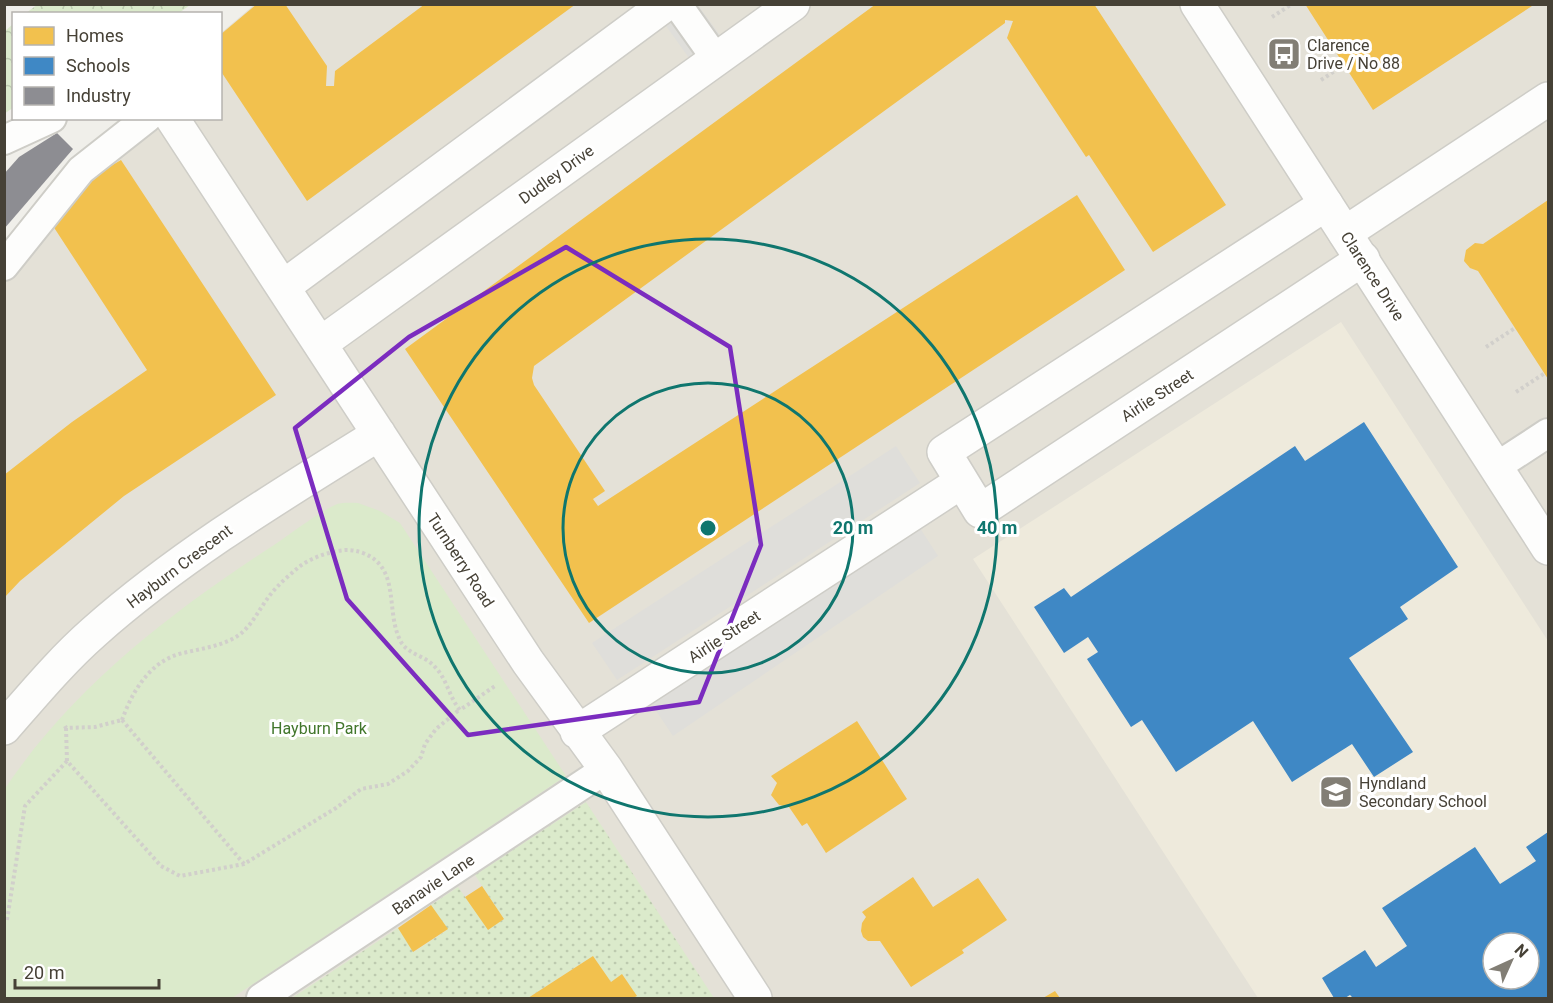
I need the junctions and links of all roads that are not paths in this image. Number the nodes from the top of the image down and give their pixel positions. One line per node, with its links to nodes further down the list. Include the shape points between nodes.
1 (666, 4): 15 (street)
2 (677, 4): 5 (lane)
3 (793, 4): 5 (street, Dudley Drive)
4 (1197, 4): 11 (street, Clarence Drive)
5 (716, 59): 16 (street, Dudley Drive)
6 (1548, 99): 12 (street)
7 (48, 120): 10 (lane)
8 (144, 120): 14 (lane, via 81,170)
9 (173, 120): 15 (street, Turnberry Road)
10 (4, 141)
11 (1326, 204): 12 (street, Clarence Drive); 20 (street, Airlie Street, via 944,452)
12 (1345, 233): 13 (street, Clarence Drive)
13 (1363, 259): 19 (street, Clarence Drive); 20 (street, Airlie Street, via 980,511)
14 (4, 266)
15 (283, 287): 16 (street, Turnberry Road)
16 (320, 344): 18 (street, Turnberry Road)
17 (1548, 433): 19 (lane)
18 (379, 434): 22 (street, Hayburn Crescent, via 193,553 94,632); 23 (street, Turnberry Road)
19 (1496, 467): 21 (street, Clarence Drive)
20 (961, 482): 23 (street, Airlie Street)
21 (1548, 548)
22 (4, 728)
23 (577, 732): 24 (street, Turnberry Road)
24 (606, 770): 25 (lane, Banavie Lane); 26 (street, Turnberry Road)
25 (261, 999)
26 (755, 999)

